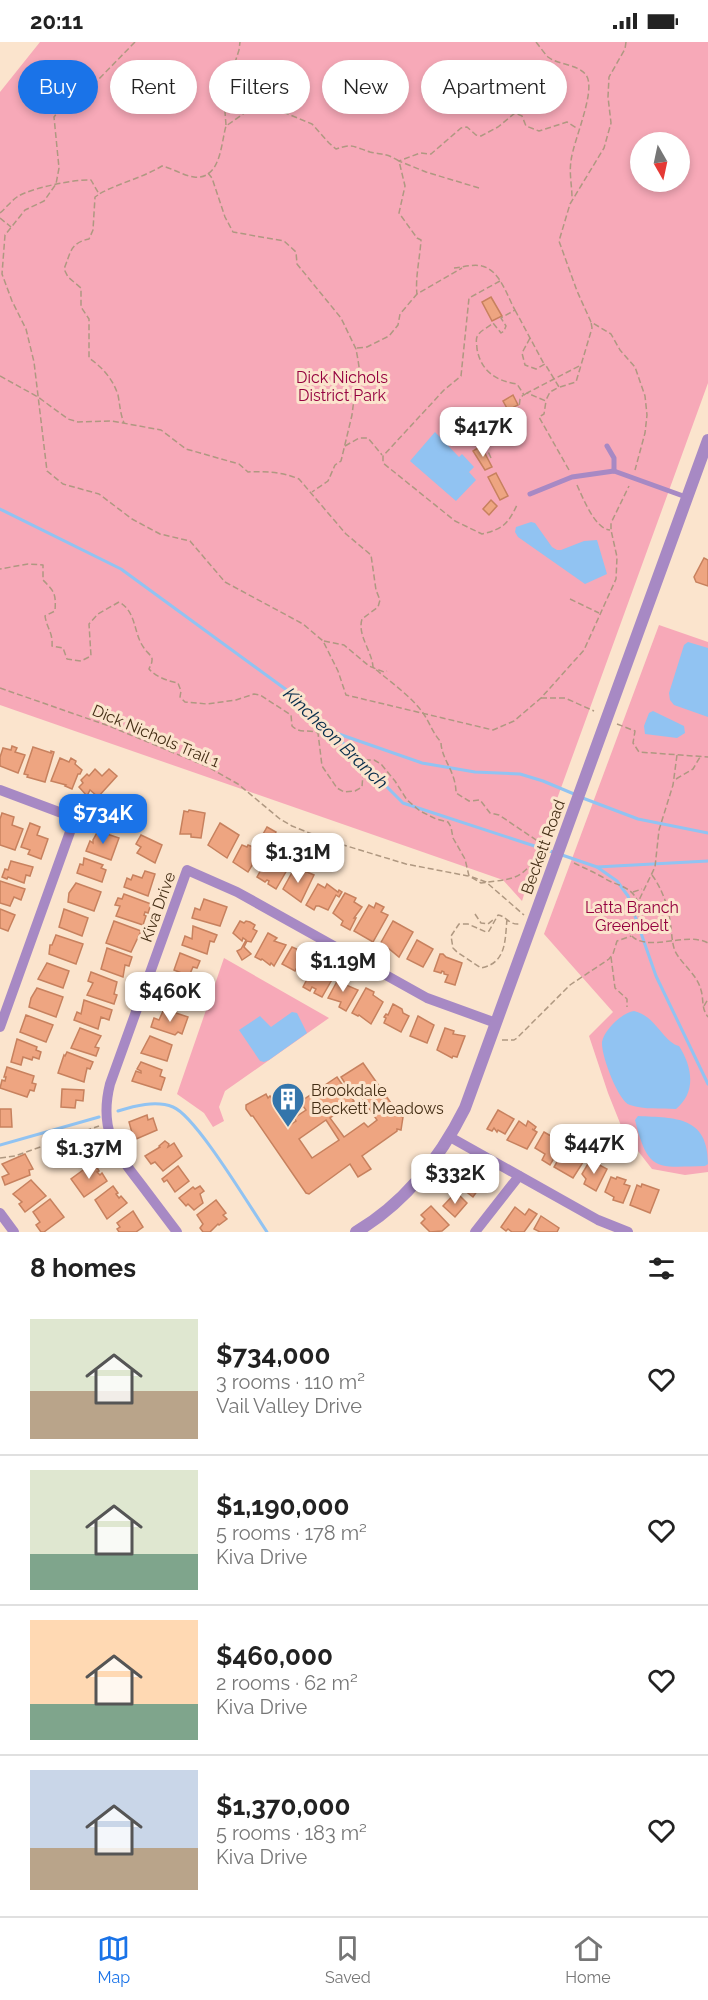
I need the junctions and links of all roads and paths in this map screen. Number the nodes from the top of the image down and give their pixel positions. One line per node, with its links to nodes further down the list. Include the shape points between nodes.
1 (135, 42): 9 (path, via 54,117 59,168)
2 (240, 42): 5 (path, via 225,112)
3 (536, 42): 6 (path, via 549,57 587,76 588,101)
4 (626, 42): 12 (path, via 609,77 610,123 604,148)
5 (226, 126): 7 (path, via 256,105 266,105 312,123 336,149 356,146); 8 (path, via 217,165)
6 (578, 129): 7 (path, via 567,122 539,131 526,126 522,116 515,113 481,136 467,127 461,128 431,154 420,153); 12 (path, via 570,163)
7 (399, 161): 10 (path); 19 (path, via 405,186 399,213 421,240)
8 (208, 173): 11 (path, via 194,177 162,166); 23 (path, via 233,232 284,241 296,252 297,264 341,318)
9 (56, 184): 11 (path, via 91,180); 13 (path, via 19,195); 15 (path, via 44,201 25,210)
10 (479, 188)
11 (99, 194): 32 (path, via 95,197 89,239 72,247 64,269 81,288 81,307 89,319 89,358 114,383)
12 (572, 200): 21 (path, via 559,241)
13 (0, 213)
14 (0, 218): 15 (path)
15 (11, 227): 30 (path, via 5,235 2,274 26,330)
16 (463, 267): 17 (path); 18 (path, via 481,265 493,270); 19 (path)
17 (454, 268)
18 (500, 281): 20 (path); 36 (path, via 469,298 461,376)
19 (417, 294): 23 (path, via 400,314 398,325 389,336)
20 (515, 310): 22 (path); 29 (path, via 501,318 506,326 504,331 501,333 493,323 476,340 478,355 492,376 517,384)
21 (591, 322): 25 (path); 39 (path, via 611,334 635,367 645,396 645,433)
22 (530, 338): 24 (path); 24 (path, via 522,353 525,365 536,369)
23 (356, 349): 35 (path, via 361,380 355,391)
24 (545, 364): 27 (path)
25 (581, 365): 27 (path); 28 (path, via 576,382)
26 (0, 376): 30 (path)
27 (554, 378): 28 (path); 29 (path)
28 (559, 387): 31 (path, via 550,392)
29 (525, 394): 31 (path); 37 (path, via 519,408 478,429)
30 (38, 397): 32 (path, via 68,419); 50 (path, via 47,471 63,484 99,494 160,534 190,541 225,582 303,624)
31 (546, 401): 40 (path, via 544,414 539,417)
32 (125, 424): 42 (path, via 160,430 186,449 239,464 248,472 290,475)
33 (708, 440): 44 (street, Beckett Road)
34 (607, 446): 38 (lane, via 614,458)
35 (345, 447): 36 (path, via 359,438 368,438); 42 (path, via 328,481)
36 (383, 456): 45 (path, via 383,463 455,521 482,534 499,530)
37 (491, 458)
38 (614, 471): 40 (lane); 44 (lane)
39 (634, 473)
40 (572, 477): 43 (lane); 46 (path, via 599,525)
41 (630, 485): 46 (path)
42 (311, 493): 51 (path, via 346,534 371,555 380,600 360,626)
43 (530, 495)
44 (688, 497): 83 (street, Beckett Road)
45 (517, 505)
46 (610, 530): 49 (path, via 618,568)
47 (0, 569): 65 (path, via 43,565 43,580 53,590 55,601 55,611 45,616 53,635 52,646 63,648 67,659 81,661 92,656 89,624 119,602 132,613 138,637 152,660 149,669 178,683 185,702 207,704 254,694 268,698 291,714 292,726 297,731 318,733 322,766 344,792 362,787 364,760 381,764 407,800 425,814 448,822)
48 (570, 599): 49 (path)
49 (600, 613): 54 (path, via 584,650)
50 (323, 641): 51 (path, via 344,645); 56 (path, via 346,695)
51 (373, 668): 52 (path); 56 (path)
52 (387, 671)
53 (0, 688): 65 (path, Dick Nichols Trail 1, via 109,726 208,767 238,784 292,826 406,864)
54 (541, 698): 55 (path, via 566,698); 56 (path, via 514,721 493,730)
55 (594, 711)
56 (423, 714): 66 (path, via 441,742 456,781 456,793 469,801 480,800 490,813 545,846 524,873)
57 (616, 724): 58 (path, via 635,731 633,743 639,752)
58 (677, 755): 59 (path); 61 (path)
59 (700, 756): 60 (path); 61 (path, via 693,769)
60 (708, 757)
61 (674, 782): 64 (path)
62 (0, 790): 84 (street, via 75,818)
63 (574, 863): 68 (path)
64 (651, 874): 67 (path); 76 (path, via 666,902)
65 (469, 876): 66 (path, Dick Nichols Trail 1)
66 (486, 882): 71 (path, Dick Nichols Trail 1)
67 (644, 888): 68 (path); 69 (path)
68 (632, 892): 69 (path)
69 (638, 902): 75 (path)
70 (475, 914): 72 (path, via 481,923)
71 (524, 915)
72 (494, 920): 73 (path, via 498,915); 73 (path, via 489,931 463,923 451,936 457,952 481,968 501,954)
73 (507, 920): 74 (path)
74 (519, 924)
75 (632, 936): 76 (path, via 639,941); 78 (path, via 617,941)
76 (672, 941): 77 (path, via 699,939); 81 (path, via 702,992)
77 (708, 944)
78 (611, 957): 80 (path, via 615,988 627,999); 85 (path, via 570,985 517,1038)
79 (708, 999): 81 (path)
80 (627, 1007)
81 (703, 1008): 82 (path)
82 (708, 1017)
83 (496, 1023): 86 (street, Kiva Drive, via 427,998 237,892 187,870 110,1084 105,1109); 87 (street, Beckett Road, via 465,1108)
84 (0, 1027)
85 (502, 1040)
86 (107, 1124): 88 (path); 92 (street, Kiva Drive, via 120,1158)
87 (450, 1137): 89 (street); 93 (street, Beckett Road, via 404,1196)
88 (0, 1158)
89 (519, 1176): 94 (street); 95 (street, via 598,1220)
90 (0, 1213): 91 (street)
91 (14, 1232)
92 (177, 1232)
93 (356, 1232)
94 (475, 1232)
95 (628, 1232)

